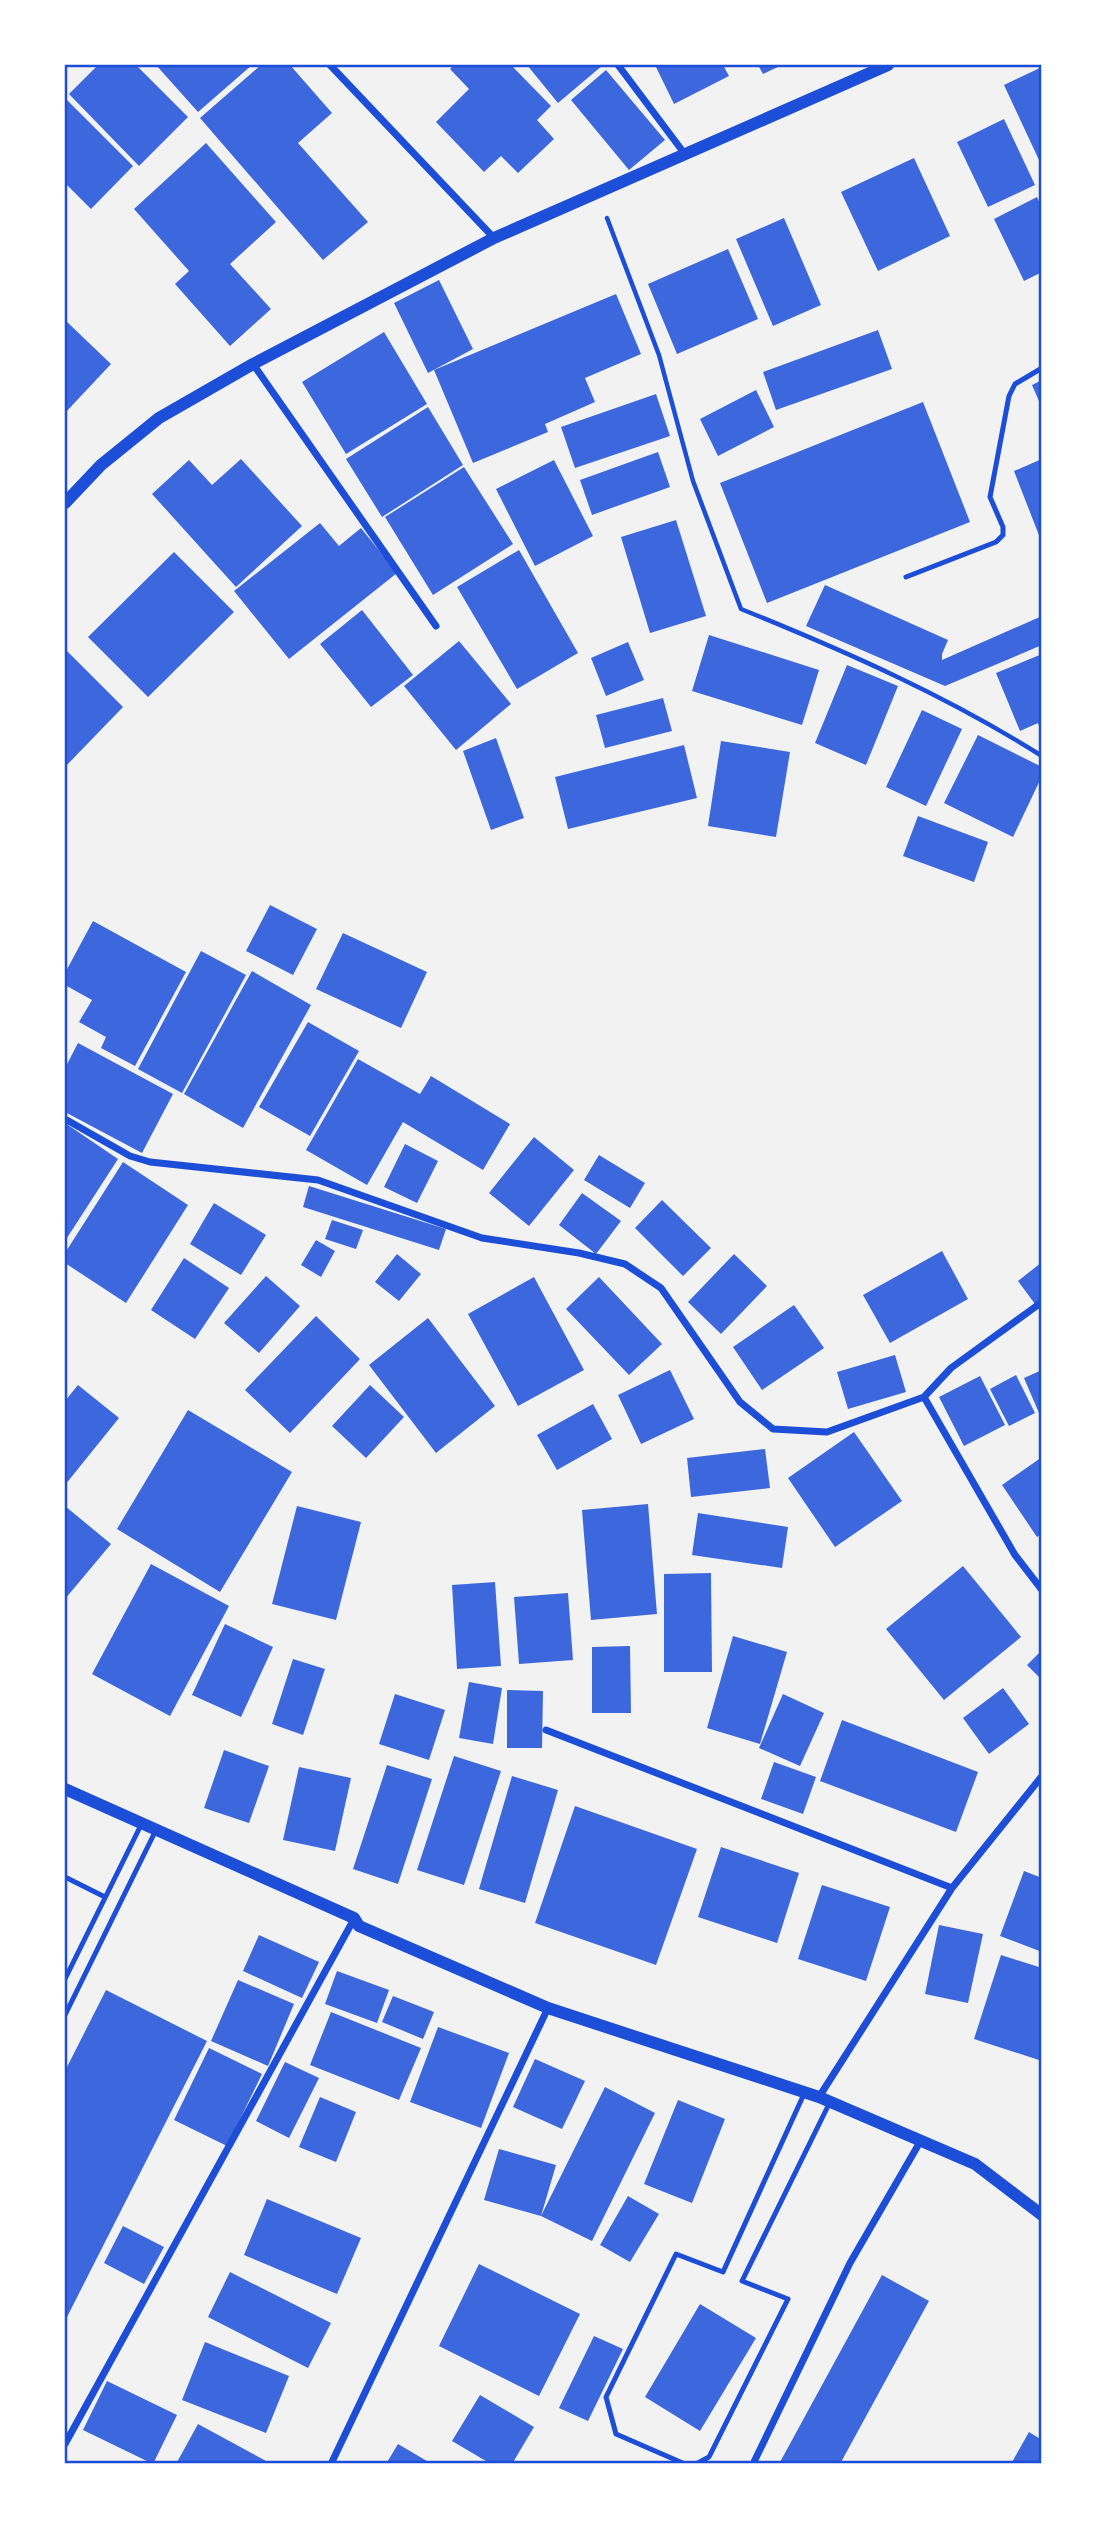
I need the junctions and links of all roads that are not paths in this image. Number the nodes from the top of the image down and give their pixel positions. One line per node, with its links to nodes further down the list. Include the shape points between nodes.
1 (330, 65): 5 (street)
2 (618, 65): 4 (street)
3 (879, 66): 4 (street)
4 (684, 153): 5 (street)
5 (494, 237): 6 (street)
6 (253, 364): 8 (street, via 159,418 101,465); 10 (street)
7 (1042, 368): 9 (lane, via 1015,384 1009,396 990,497 1003,535)
8 (65, 503)
9 (906, 577)
10 (436, 626)
11 (65, 1119): 13 (street, via 130,1156 150,1162 318,1180 482,1238 625,1264 661,1288 740,1402 773,1429 827,1432)
12 (1042, 1302): 13 (street, via 951,1368)
13 (924, 1396): 14 (street, via 1015,1555)
14 (1042, 1590)
15 (546, 1730): 21 (street)
16 (1042, 1776): 21 (street)
17 (65, 1789): 18 (street)
18 (142, 1824): 19 (street); 22 (lane)
19 (156, 1830): 23 (street); 26 (lane)
20 (65, 1877): 22 (lane)
21 (952, 1888): 28 (street)
22 (105, 1897): 24 (lane)
23 (354, 1918): 25 (street, via 359,1926); 31 (street)
24 (65, 1979)
25 (548, 2008): 27 (street); 32 (street)
26 (65, 2015)
27 (805, 2093): 28 (street); 33 (lane, via 723,2272 676,2254 606,2397 616,2434)
28 (825, 2100): 29 (street); 34 (lane, via 742,2281 788,2299 709,2457)
29 (920, 2142): 30 (street, via 975,2164); 35 (street, via 850,2263)
30 (1042, 2215)
31 (65, 2444)
32 (331, 2464)
33 (685, 2464)
34 (696, 2464)
35 (753, 2464)

